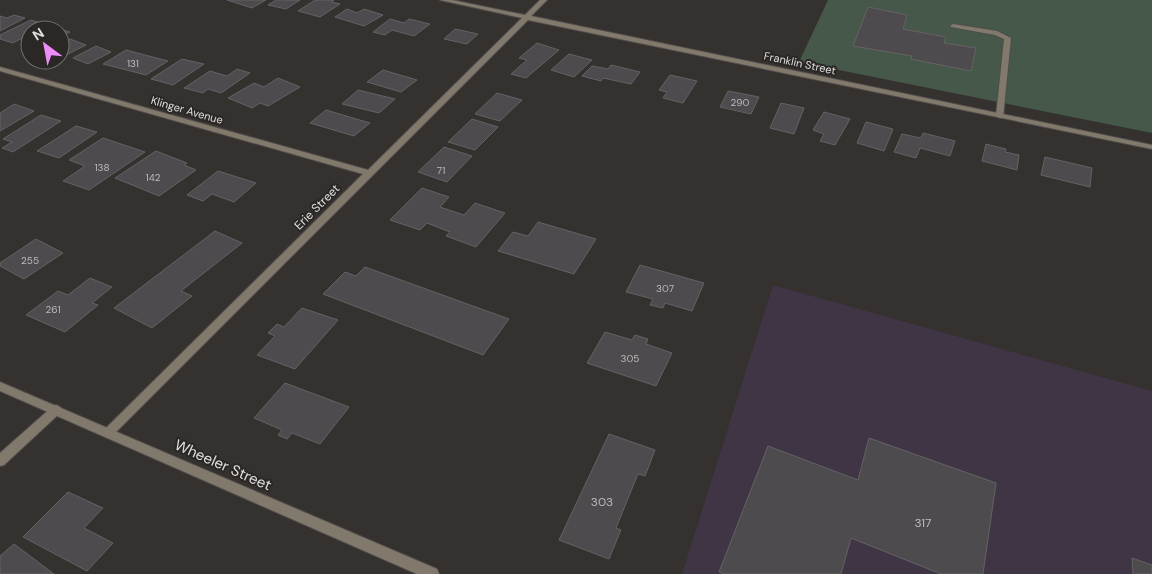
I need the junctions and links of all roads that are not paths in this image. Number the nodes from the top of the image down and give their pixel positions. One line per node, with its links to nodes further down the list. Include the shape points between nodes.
1 (444, 0): 3 (street, Franklin Street)
2 (544, 0): 3 (street, Erie Street)
3 (526, 17): 6 (street, Franklin Street); 8 (street, Erie Street)
4 (953, 26): 6 (street, via 997,33 1008,38)
5 (0, 69): 8 (street, Klinger Avenue)
6 (1000, 116): 7 (street, Franklin Street)
7 (1152, 147)
8 (369, 173): 11 (street, Erie Street)
9 (0, 386): 10 (street, Wheeler Street)
10 (56, 410): 11 (street, Wheeler Street); 12 (street)
11 (108, 433): 13 (street, Wheeler Street)
12 (0, 461)
13 (432, 574)

